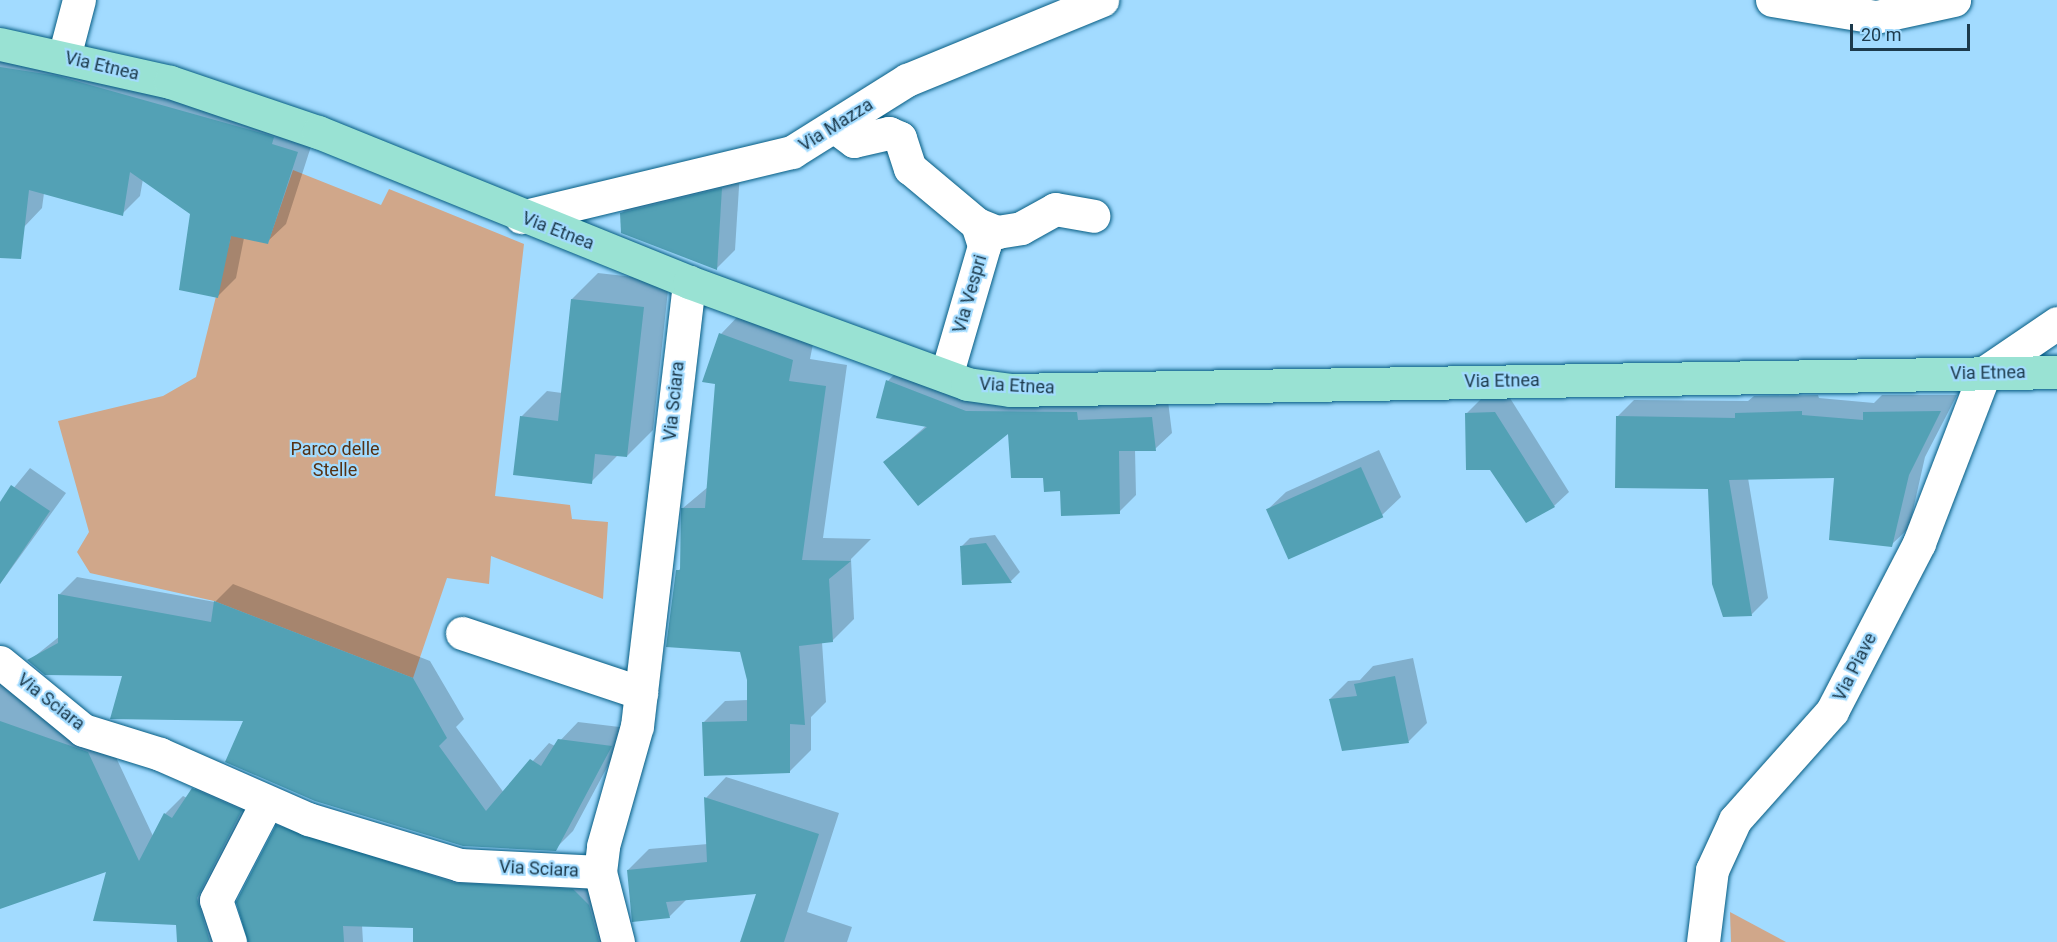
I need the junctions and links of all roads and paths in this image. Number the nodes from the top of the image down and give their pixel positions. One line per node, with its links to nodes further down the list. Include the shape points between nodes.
1 (79, 0): 6 (street)
2 (1102, 0): 7 (street, Via Mazza, via 907,80)
3 (1772, 0): 4 (street, via 1876,17)
4 (1954, 0)
5 (0, 44): 6 (main road, Via Etnea)
6 (64, 57): 9 (main road, Via Etnea, via 170,82 318,132)
7 (834, 126): 9 (street, Via Mazza, via 792,152); 10 (street, via 854,141 889,133 900,138 910,168)
8 (1093, 216): 10 (street, via 1055,209 1021,228 997,232)
9 (520, 217): 11 (main road, Via Etnea)
10 (977, 224): 15 (street, Via Vespri, via 984,246)
11 (689, 282): 15 (main road, Via Etnea); 18 (street, Via Sciara)
12 (2057, 323): 13 (street)
13 (1985, 372): 14 (main road, Via Etnea); 15 (main road, Via Etnea, via 1010,390 967,384); 23 (street, Via Piave, via 1919,543 1832,711 1735,820 1712,870)
14 (2057, 372)
15 (946, 376)
16 (462, 633): 18 (street)
17 (0, 662): 19 (street, Via Sciara, via 83,730 160,754)
18 (641, 693): 20 (street, Via Sciara, via 638,726 603,846)
19 (267, 802): 20 (street, Via Sciara, via 308,819 460,865); 21 (street, via 216,900)
20 (600, 872): 22 (street)
21 (231, 942)
22 (618, 942)
23 (1703, 942)

